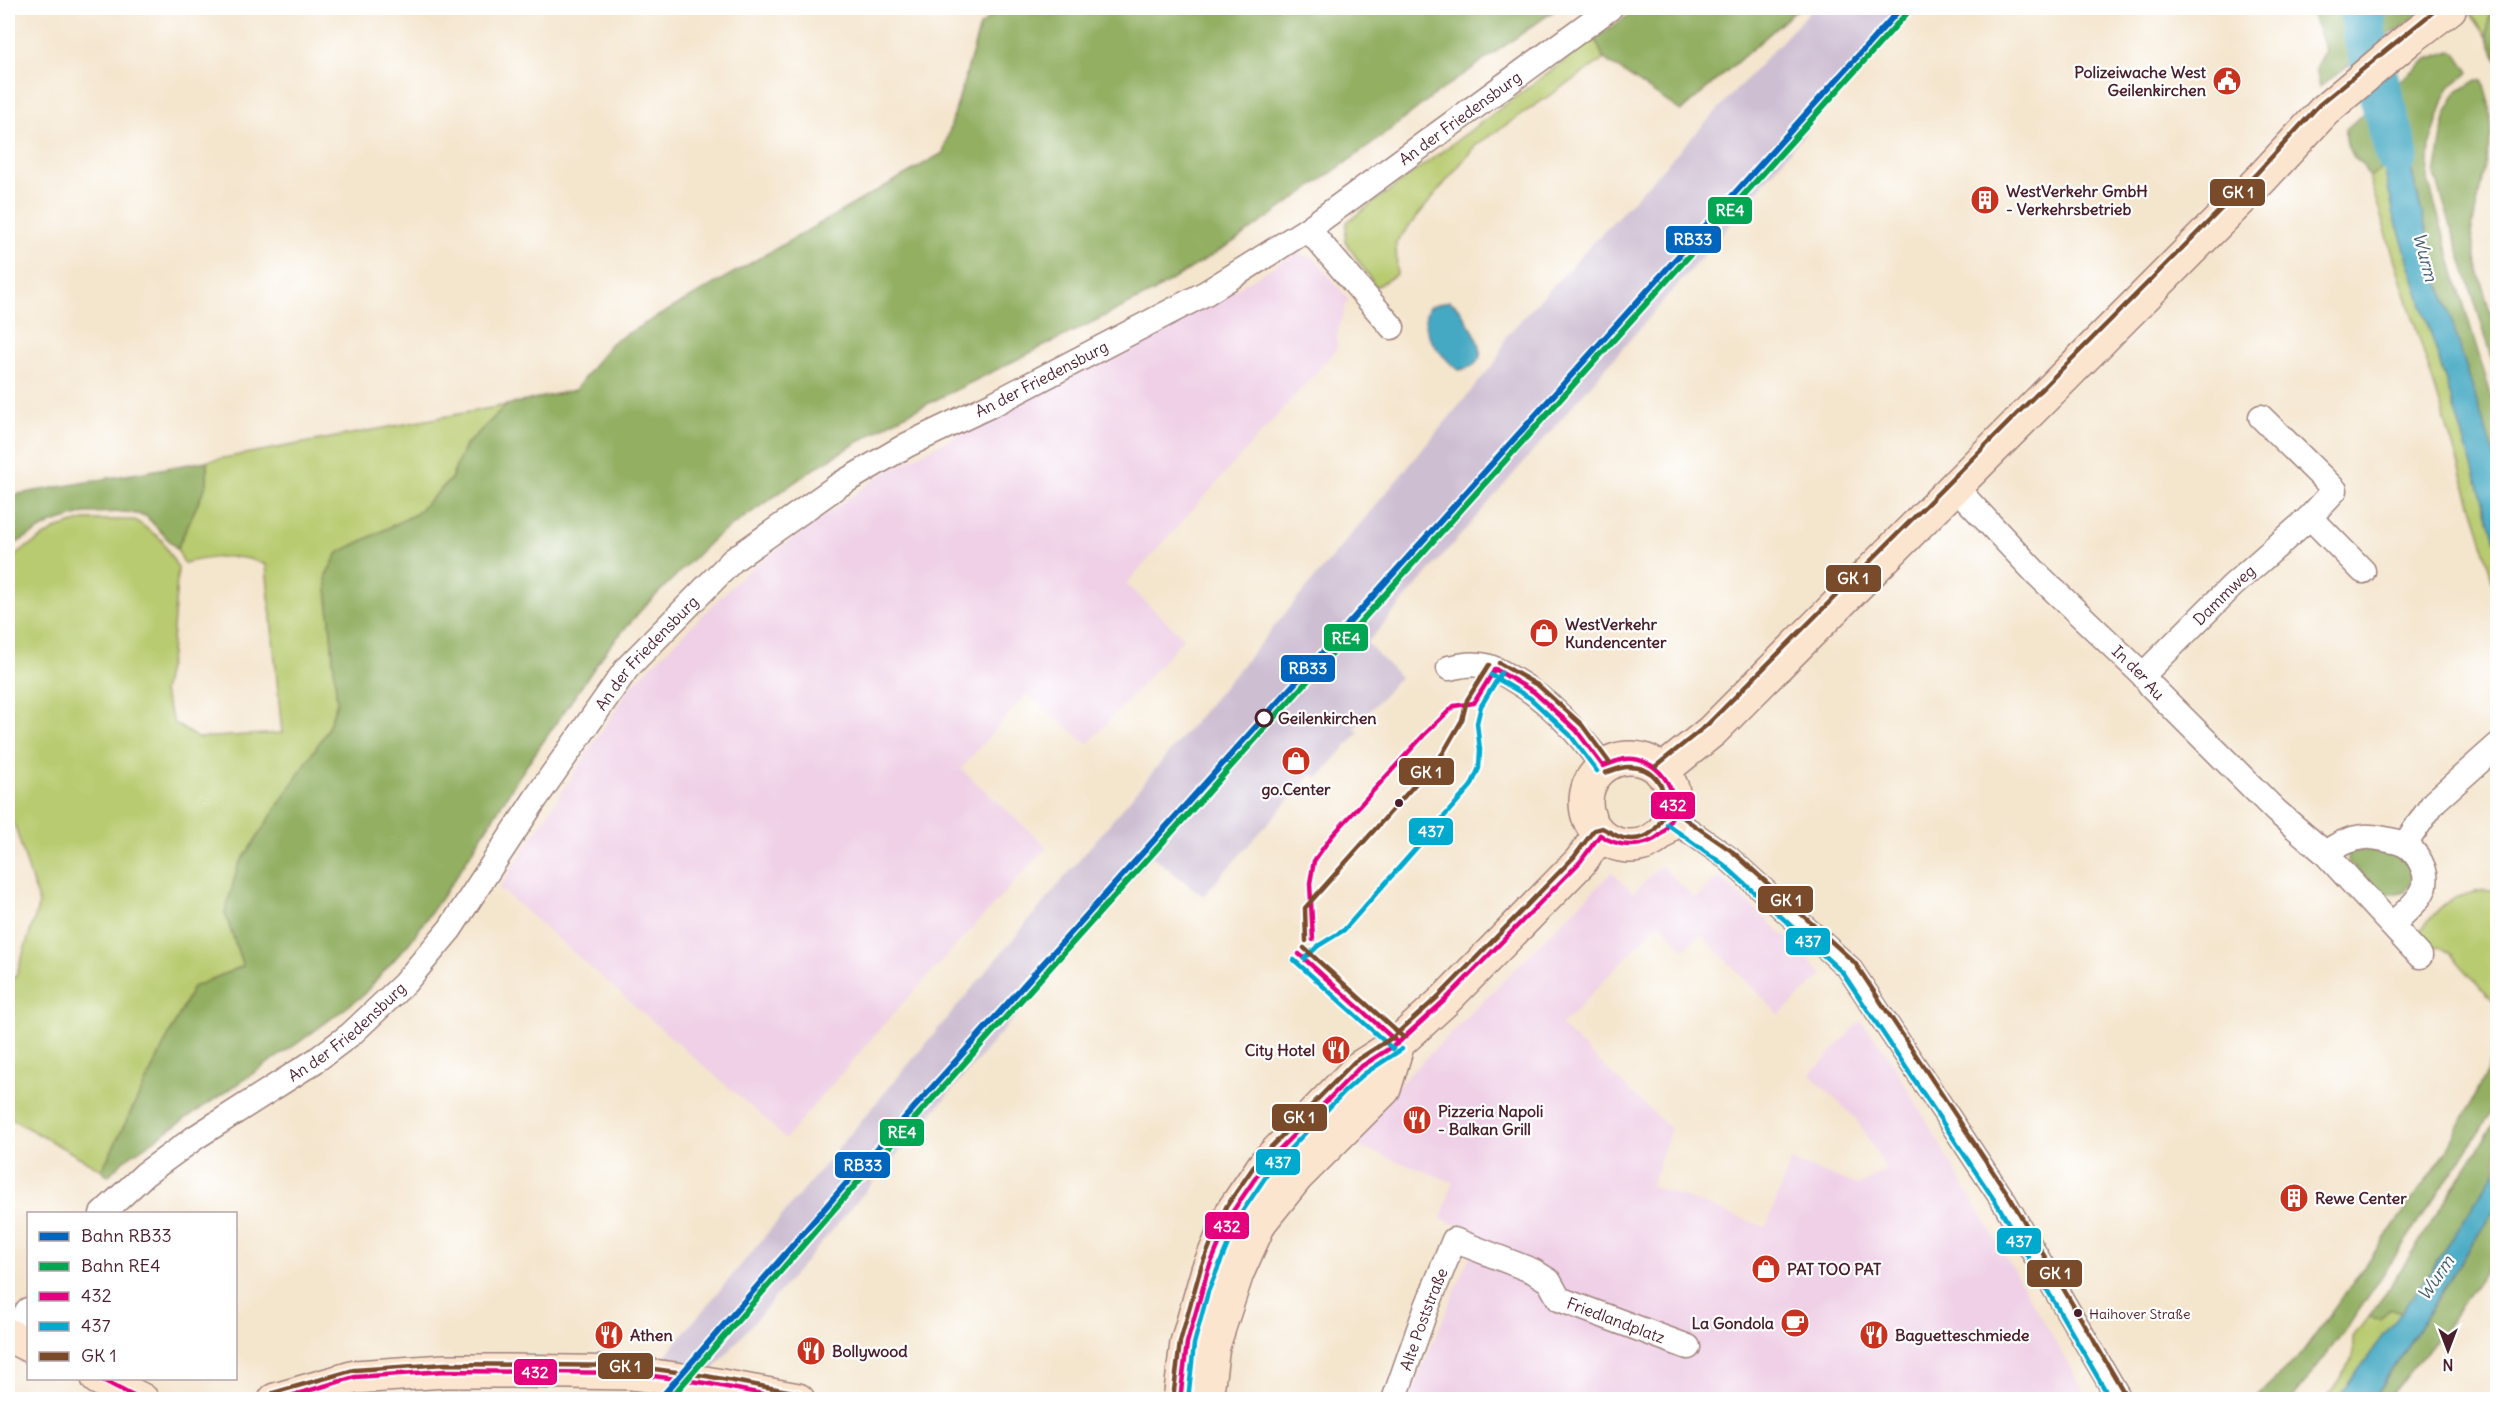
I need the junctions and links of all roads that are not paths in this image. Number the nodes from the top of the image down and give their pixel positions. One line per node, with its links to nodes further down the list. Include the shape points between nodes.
1 (1610, 8): 3 (street, An der Friedensburg)
2 (2450, 8): 6 (main road, via 2318,117)
3 (1308, 229): 4 (street); 21 (street, An der Friedensburg, via 1206,293 907,445 839,485 733,560 627,668 450,929 404,984 351,1034 171,1155)
4 (1392, 327)
5 (2261, 417): 7 (street, Dammweg, via 2335,490)
6 (1955, 487): 10 (street, In der Au, via 2037,574); 13 (main road, via 1712,731)
7 (2310, 517): 8 (street); 10 (street, Dammweg, via 2232,586)
8 (2363, 571)
9 (1449, 668): 12 (street, via 1468,664 1495,669 1534,692 1576,730)
10 (2143, 675): 17 (street, In der Au, via 2276,811)
11 (2498, 745): 16 (street, via 2434,802)
12 (1603, 766): 13 (main road, via 1627,758 1651,764); 15 (main road, via 1586,794 1587,816)
13 (1661, 772): 14 (main road, via 1674,798)
14 (1671, 818): 15 (main road, via 1659,836 1640,845 1618,845); 31 (street, via 1728,858 1849,968 2005,1203)
15 (1600, 835): 20 (main road, via 1580,862)
16 (2404, 844): 17 (street, via 2365,836 2339,843); 18 (street, via 2424,869 2425,886)
17 (2325, 853): 18 (street, In der Au)
18 (2392, 925): 19 (street, In der Au)
19 (2420, 956)
20 (1398, 1043): 28 (main road, via 1359,1068 1339,1087 1265,1164 1233,1211 1201,1290 1187,1343); 29 (main road, via 1384,1089 1297,1176 1260,1222 1213,1346)
21 (104, 1212)
22 (1454, 1240): 23 (street, Friedlandplatz, via 1533,1271 1550,1281 1559,1299); 30 (street, Alte Poststraße)
23 (1688, 1347)
24 (102, 1380): 25 (main road)
25 (142, 1400)
26 (275, 1400): 27 (main road, via 355,1377 532,1371 631,1373)
27 (798, 1400)
28 (1180, 1400)
29 (1206, 1400)
30 (1394, 1400)
31 (2120, 1400)

